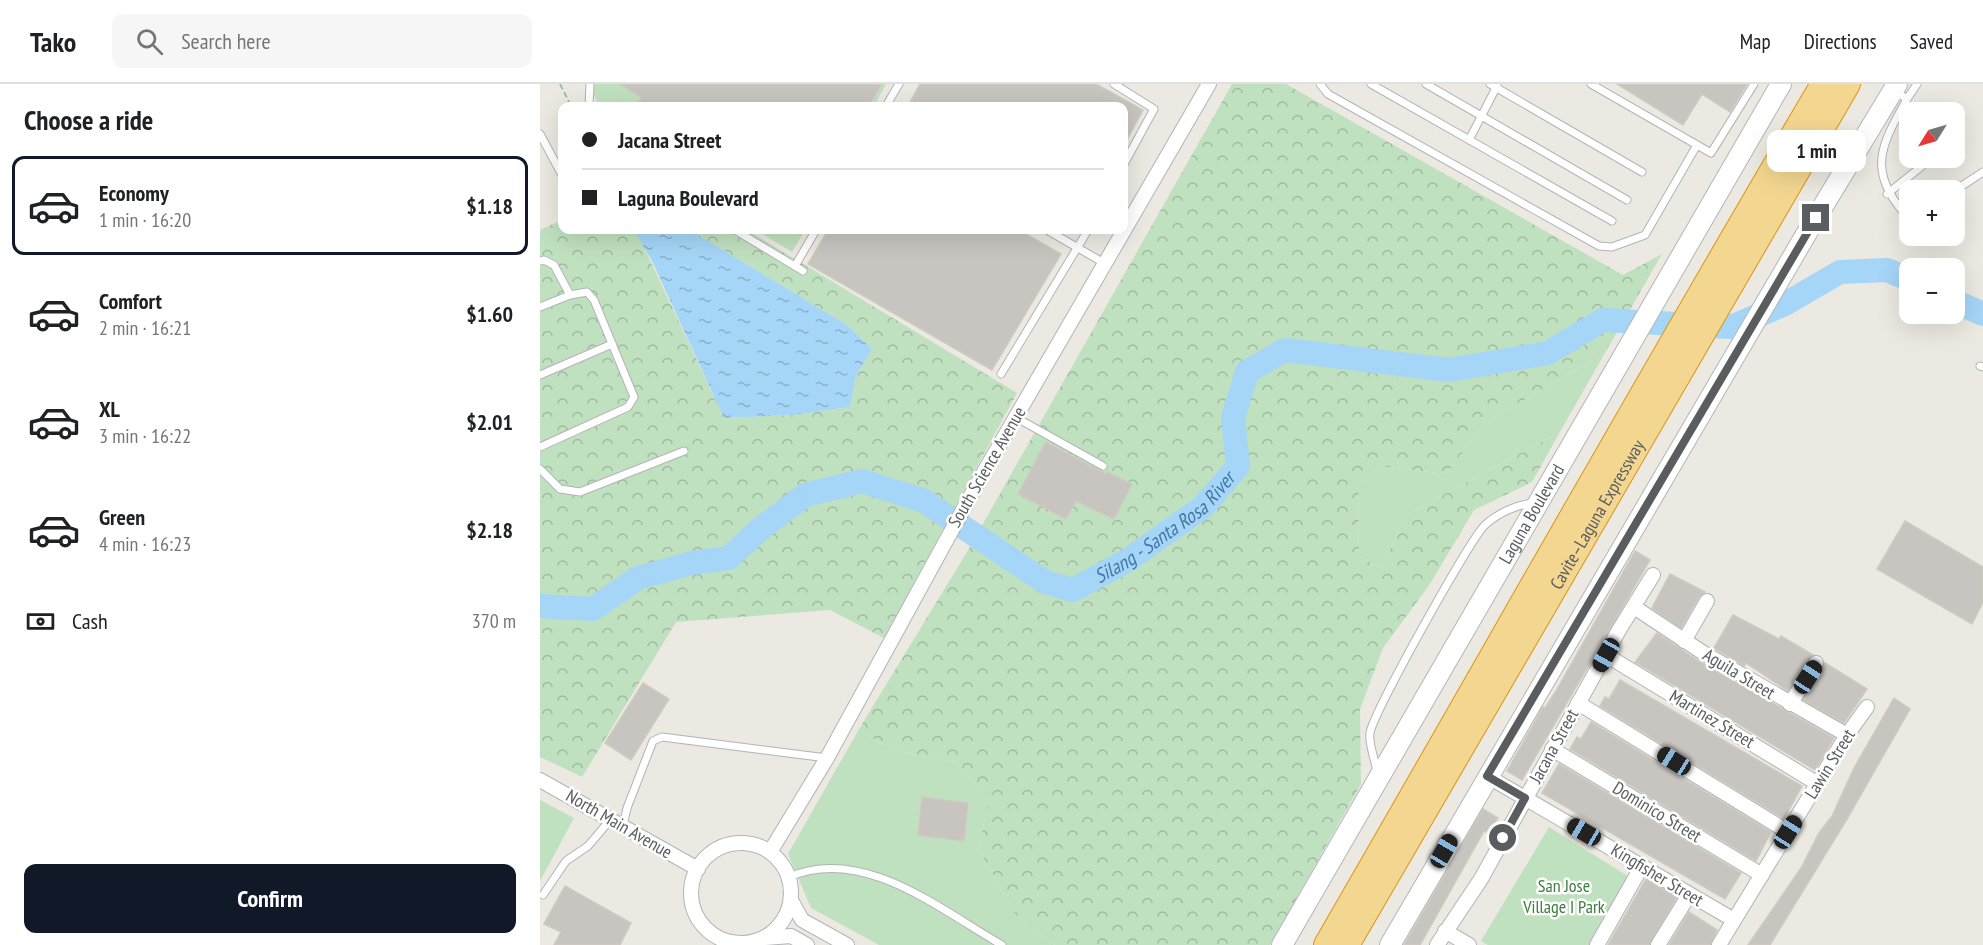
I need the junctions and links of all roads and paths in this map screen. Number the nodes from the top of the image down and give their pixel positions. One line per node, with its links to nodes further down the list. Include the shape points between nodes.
1 (560, 84): 17 (path)
2 (590, 84): 18 (lane)
3 (899, 84): 19 (lane)
4 (1114, 84): 24 (lane, via 1154,109)
5 (1320, 84): 23 (lane, via 1328,94 1599,246 1612,247 1645,235)
6 (1371, 84): 22 (lane)
7 (1426, 84): 20 (lane)
8 (1591, 84): 23 (lane)
9 (1754, 84): 23 (lane, via 1711,153)
10 (1781, 84): 55 (main road, Laguna Boulevard)
11 (1823, 84): 91 (highway, Cavite–Laguna Expressway, via 1667,348)
12 (1848, 84): 92 (highway, Cavite–Laguna Expressway)
13 (1917, 84): 16 (lane)
14 (1206, 85): 33 (street, South Science Avenue)
15 (1495, 85): 20 (lane); 27 (lane)
16 (1899, 91): 30 (lane, via 1882,146); 68 (main road, via 1805,236)
17 (569, 102)
18 (590, 102)
19 (888, 102)
20 (1481, 116): 22 (lane); 31 (lane)
21 (540, 134): 25 (lane)
22 (1469, 140): 34 (lane)
23 (1697, 145)
24 (1128, 158)
25 (558, 168)
26 (1920, 168): 30 (lane)
27 (1642, 172)
28 (1983, 172): 29 (lane)
29 (1965, 184)
30 (1887, 194): 32 (lane)
31 (1627, 200)
32 (1899, 207)
33 (1128, 221)
34 (1612, 221)
35 (742, 234): 43 (lane)
36 (814, 234): 43 (lane)
37 (1054, 234): 40 (lane)
38 (1086, 234): 40 (lane)
39 (1121, 234): 42 (street, South Science Avenue)
40 (1078, 247): 42 (lane); 48 (lane)
41 (540, 261): 45 (lane, via 554,265)
42 (1104, 263): 50 (street, South Science Avenue)
43 (795, 266): 44 (lane)
44 (803, 271)
45 (570, 295): 46 (lane); 47 (lane, via 587,292 594,300)
46 (540, 307)
47 (612, 344): 49 (lane); 51 (lane, via 634,397 628,406)
48 (1001, 374)
49 (540, 375)
50 (1015, 417): 53 (lane); 67 (street, South Science Avenue)
51 (540, 447)
52 (684, 451): 54 (lane, via 580,492 560,489)
53 (1103, 466)
54 (540, 469)
55 (1540, 503): 70 (main road, Laguna Boulevard); 70 (lane, via 1520,504 1485,525 1456,570 1388,692 1370,733)
56 (1653, 575): 58 (street, Jacana Street)
57 (1707, 601): 59 (street)
58 (1634, 607): 59 (street, Aguila Street); 60 (street, Jacana Street)
59 (1684, 641): 63 (street, Aguila Street)
60 (1606, 655): 62 (street, Jacana Street); 71 (street, Martinez Street)
61 (1816, 663): 63 (street)
62 (1578, 703): 66 (street, Jacana Street); 74 (street)
63 (1790, 704): 65 (street, Aguila Street)
64 (1867, 707): 65 (street, Lawin Street)
65 (1847, 735): 71 (street, Lawin Street)
66 (1552, 749): 72 (street, Jacana Street); 78 (street, Dominico Street)
67 (827, 758): 73 (lane, via 662,737 653,741 627,808); 75 (street, South Science Avenue)
68 (1487, 776): 72 (street, Kingfisher Street); 93 (main road)
69 (540, 780): 73 (street, North Main Avenue)
70 (1378, 781): 90 (main road, Laguna Boulevard)
71 (1818, 784): 74 (street, Lawin Street)
72 (1525, 798): 76 (street, Kingfisher Street); 84 (street, Jacana Street, via 1481,879)
73 (617, 823): 77 (street, North Main Avenue); 80 (lane, via 566,861)
74 (1788, 832): 78 (street, Lawin Street)
75 (770, 852): 77 (street, via 749,843 734,843 713,852); 79 (street)
76 (1642, 866): 81 (street, Kingfisher Street); 96 (street)
77 (698, 869): 86 (street, via 691,891 694,908)
78 (1762, 874): 83 (street, Lawin Street)
79 (789, 877): 82 (street); 89 (lane, via 823,867 863,871 904,889)
80 (543, 895)
81 (1689, 895): 83 (street, Kingfisher Street); 97 (street)
82 (791, 900): 85 (street, via 782,922); 88 (street, via 802,920)
83 (1734, 920): 98 (street, Lawin Street)
84 (1445, 931): 94 (street, Jacana Street); 95 (street)
85 (763, 938): 86 (street, via 741,943); 87 (street, via 791,936)
86 (716, 941)
87 (807, 945)
88 (847, 945)
89 (1002, 945)
90 (1282, 945)
91 (1326, 945)
92 (1347, 945)
93 (1390, 945)
94 (1437, 945)
95 (1469, 945)
96 (1597, 945)
97 (1658, 945)
98 (1719, 945)

